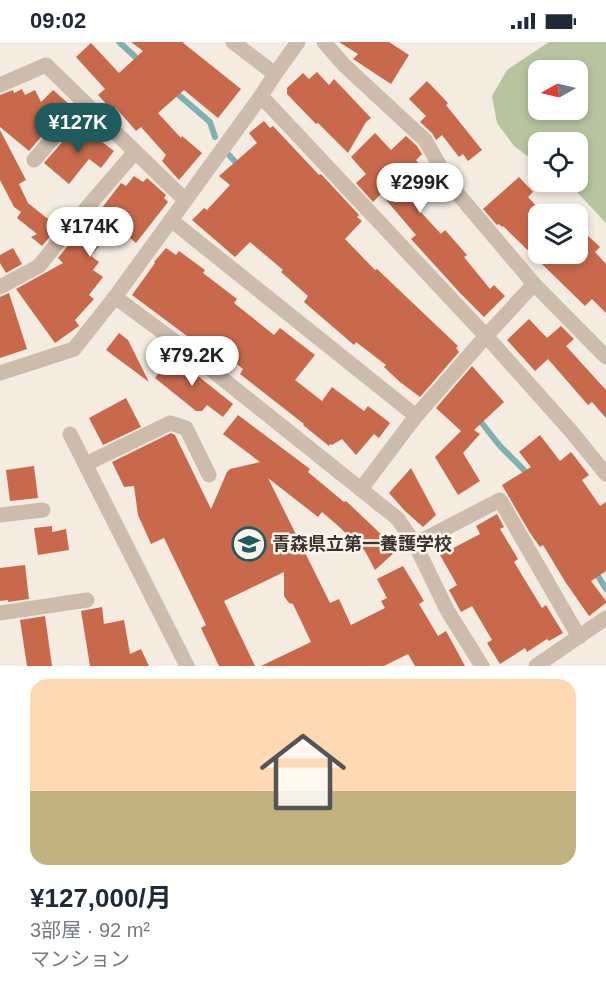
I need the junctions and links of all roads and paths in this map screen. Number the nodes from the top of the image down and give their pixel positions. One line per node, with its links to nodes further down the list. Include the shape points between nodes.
1 (233, 42): 4 (street)
2 (298, 42): 4 (street)
3 (324, 42): 12 (street, via 425,140 452,187)
4 (274, 74): 6 (street)
5 (0, 85): 7 (street, via 46,66)
6 (261, 96): 10 (street); 15 (street)
7 (84, 102): 8 (street); 9 (street)
8 (135, 152): 10 (street); 13 (street, via 39,266)
9 (34, 160)
10 (185, 200): 11 (street)
11 (171, 220): 14 (street); 18 (street)
12 (534, 284): 15 (street); 16 (street)
13 (0, 287)
14 (115, 297): 17 (street, via 74,349); 23 (street)
15 (486, 336): 18 (street); 21 (street)
16 (606, 357)
17 (0, 373)
18 (416, 416): 23 (street)
19 (70, 434): 20 (street)
20 (86, 464): 22 (street, via 170,423 186,428); 31 (street)
21 (606, 474)
22 (209, 475)
23 (361, 489): 26 (street, via 398,519)
24 (44, 510): 25 (street)
25 (0, 515)
26 (415, 544): 30 (street, via 500,500); 32 (street, via 447,610)
27 (87, 600): 28 (street)
28 (0, 613)
29 (606, 618): 30 (street)
30 (579, 637): 33 (street)
31 (187, 666)
32 (482, 666)
33 (536, 666)

